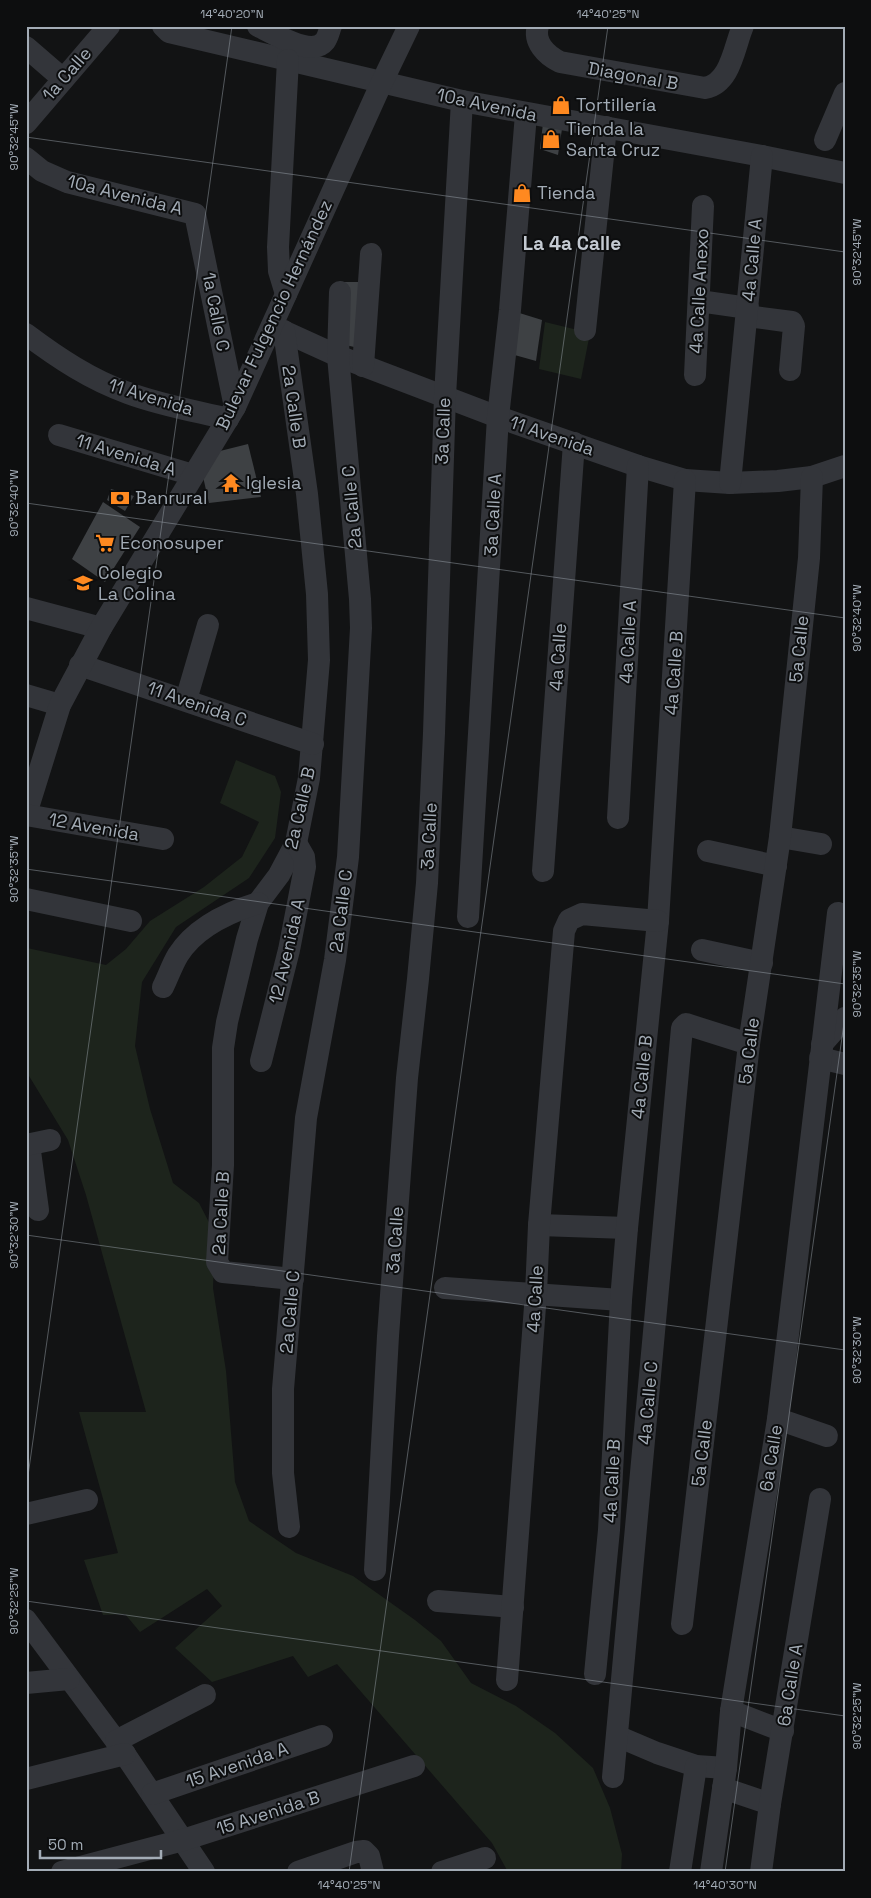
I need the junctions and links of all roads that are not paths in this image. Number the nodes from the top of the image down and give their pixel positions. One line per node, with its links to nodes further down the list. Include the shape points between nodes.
1 (109, 26): 10 (street, 1a Calle)
2 (164, 26): 9 (street, 10a Avenida, via 168,32)
3 (258, 26): 4 (street, via 305,48 317,47 324,42)
4 (331, 26)
5 (409, 26): 11 (street, Bulevar Fulgencio Hernández)
6 (538, 26): 7 (street, Diagonal B, via 537,41 544,52 570,65 705,88 722,79)
7 (743, 26)
8 (26, 47): 10 (street)
9 (288, 60): 11 (street, 10a Avenida); 25 (street, via 278,247 279,271)
10 (63, 79): 15 (street, 1a Calle)
11 (382, 82): 13 (street, 10a Avenida); 25 (street, Bulevar Fulgencio Hernández)
12 (845, 93): 17 (street)
13 (462, 101): 14 (street, 10a Avenida); 35 (street, 3a Calle)
14 (526, 114): 16 (street, 10a Avenida); 37 (street, 3a Calle A)
15 (26, 123)
16 (606, 127): 18 (street, 10a Avenida); 29 (street)
17 (825, 140)
18 (762, 156): 20 (street, 10a Avenida); 27 (street, 4a Calle A)
19 (26, 158): 22 (street, 10a Avenida A, via 42,171 66,182 192,213)
20 (845, 173)
21 (703, 206): 26 (street, 4a Calle Anexo)
22 (197, 217): 36 (street, 1a Calle C)
23 (371, 254): 32 (street)
24 (340, 292): 31 (street, 2a Calle C)
25 (286, 294): 28 (street, Bulevar Fulgencio Hernández)
26 (699, 301): 27 (street); 34 (street, 4a Calle Anexo)
27 (747, 312): 33 (street, via 792,322); 45 (street, 4a Calle A)
28 (278, 329): 31 (street, 11 Avenida); 36 (street, Bulevar Fulgencio Hernández); 53 (street, 2a Calle B, via 307,494 318,611 319,660)
29 (586, 330)
30 (26, 334): 36 (street, 11 Avenida, via 104,384 149,400)
31 (338, 356): 32 (street, 11 Avenida); 81 (street, 2a Calle C, via 361,628 348,857 335,960 306,1118)
32 (363, 366): 35 (street, 11 Avenida)
33 (790, 370)
34 (695, 375)
35 (445, 396): 37 (street, 11 Avenida); 91 (street, 3a Calle, via 427,882 405,1098)
36 (232, 413): 42 (street, Bulevar Fulgencio Hernández)
37 (498, 418): 39 (street, 11 Avenida); 66 (street, 3a Calle A)
38 (59, 434): 42 (street, 11 Avenida A)
39 (574, 443): 40 (street, 11 Avenida); 62 (street, 4a Calle)
40 (638, 466): 44 (street, 11 Avenida); 55 (street, 4a Calle A)
41 (845, 466): 43 (street, 11 Avenida)
42 (193, 475): 48 (street, Bulevar Fulgencio Hernández)
43 (812, 477): 45 (street, 11 Avenida); 56 (street, 5a Calle, via 809,558)
44 (686, 480): 45 (street, 11 Avenida); 68 (street, 4a Calle B)
45 (730, 483)
46 (26, 608): 48 (street)
47 (208, 625): 51 (street)
48 (101, 628): 49 (street, Bulevar Fulgencio Hernández)
49 (80, 665): 51 (street, 11 Avenida C); 52 (street, Bulevar Fulgencio Hernández)
50 (26, 695): 52 (street)
51 (186, 700): 53 (street, 11 Avenida C)
52 (60, 705): 54 (street, Bulevar Fulgencio Hernández)
53 (312, 744): 58 (street, 2a Calle B)
54 (26, 814): 57 (street, 12 Avenida)
55 (618, 818)
56 (780, 837): 59 (street); 61 (street, 5a Calle)
57 (163, 838)
58 (296, 843): 64 (street, 2a Calle B, via 279,875); 75 (street, 12 Avenida A, via 304,857 305,867)
59 (820, 844)
60 (708, 851): 61 (street)
61 (776, 866): 70 (street, 5a Calle)
62 (543, 871)
63 (26, 900): 67 (street)
64 (258, 903): 71 (street, via 226,915 200,931 178,955); 81 (street, 2a Calle B, via 223,1048 223,1165 217,1262 223,1272)
65 (838, 913): 74 (street, 6a Calle)
66 (468, 917)
67 (131, 921)
68 (658, 921): 79 (street, 4a Calle, via 582,914 569,920 564,931); 80 (street, 4a Calle B)
69 (702, 950): 70 (street)
70 (762, 963): 73 (street, 5a Calle)
71 (163, 987)
72 (845, 1018): 74 (street)
73 (749, 1044): 95 (street, 5a Calle); 104 (street, 4a Calle C, via 689,1024 682,1028)
74 (821, 1051): 76 (street); 85 (street, 6a Calle)
75 (261, 1061)
76 (845, 1064)
77 (35, 1143): 78 (street)
78 (38, 1210)
79 (539, 1225): 80 (street); 83 (street, 4a Calle)
80 (627, 1228): 84 (street, 4a Calle B)
81 (293, 1279): 90 (street, 2a Calle C, via 283,1389 283,1473)
82 (445, 1288): 83 (street)
83 (536, 1293): 84 (street); 93 (street, 4a Calle)
84 (621, 1300): 96 (street, 4a Calle B, via 609,1530)
85 (778, 1419): 86 (street); 101 (street, 6a Calle)
86 (827, 1436)
87 (820, 1499): 102 (street, 6a Calle A)
88 (88, 1500): 89 (street)
89 (26, 1514)
90 (289, 1527)
91 (375, 1570)
92 (438, 1602): 93 (street)
93 (513, 1607): 98 (street, 4a Calle)
94 (26, 1620): 97 (street)
95 (682, 1624)
96 (595, 1674)
97 (69, 1679): 99 (street); 105 (street)
98 (506, 1680)
99 (26, 1683)
100 (205, 1695): 105 (street)
101 (731, 1711): 102 (street); 109 (street, 6a Calle)
102 (783, 1731): 112 (street, 6a Calle A)
103 (322, 1736): 111 (street, 15 Avenida A)
104 (617, 1736): 107 (street); 108 (street, 4a Calle C)
105 (120, 1747): 110 (street); 111 (street)
106 (414, 1766): 113 (street, 15 Avenida B)
107 (696, 1766): 109 (street); 120 (street)
108 (613, 1777)
109 (724, 1778): 112 (street); 121 (street, 6a Calle)
110 (26, 1779)
111 (152, 1794): 113 (street)
112 (770, 1804): 122 (street, 6a Calle A)
113 (183, 1840): 116 (street, 15 Avenida B); 117 (street)
114 (485, 1858): 119 (street)
115 (369, 1862): 118 (street, via 356,1852)
116 (62, 1872)
117 (204, 1872)
118 (298, 1872)
119 (442, 1872)
120 (680, 1872)
121 (711, 1872)
122 (761, 1872)

